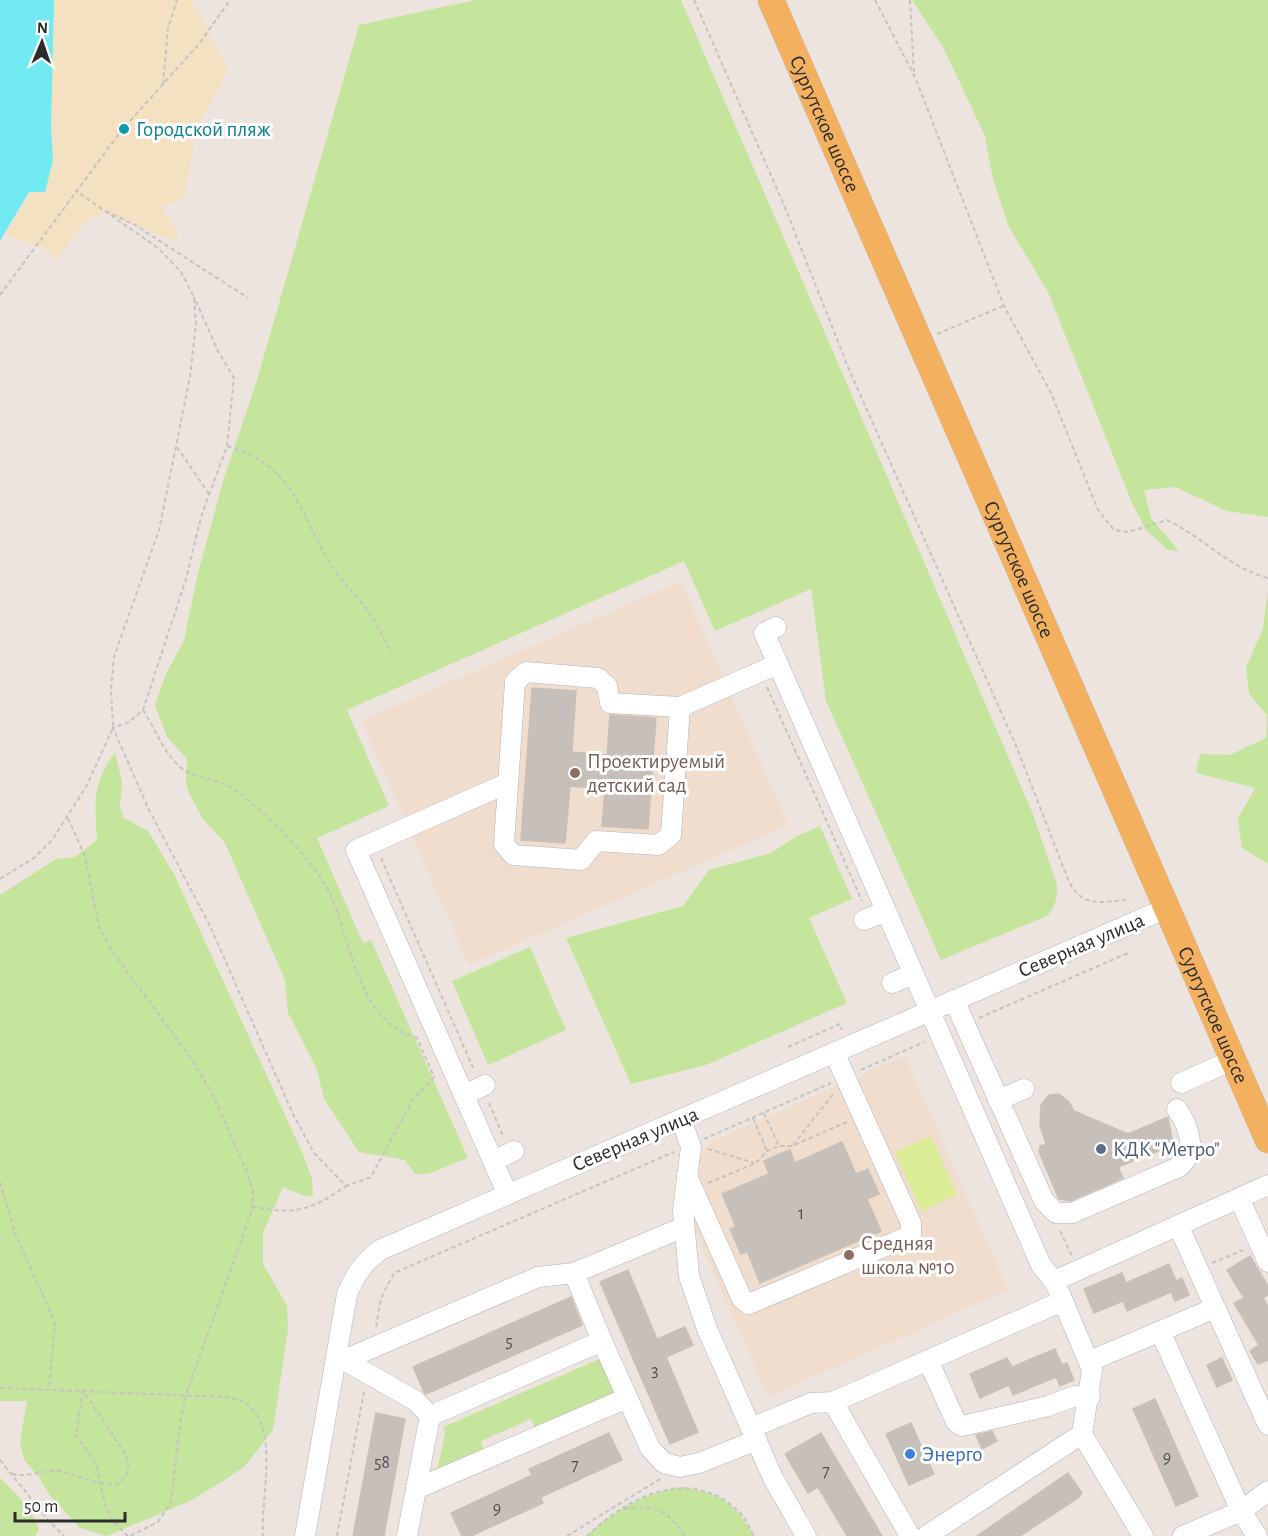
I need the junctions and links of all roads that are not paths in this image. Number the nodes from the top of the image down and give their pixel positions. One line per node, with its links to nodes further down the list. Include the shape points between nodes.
1 (771, 0): 6 (main road, Сургутское шоссе)
2 (776, 627): 3 (street, via 764,633)
3 (770, 668): 4 (street); 7 (street, via 873,917)
4 (680, 707): 5 (street, via 610,703 607,686 598,678 526,672 515,682); 5 (street, via 671,835 658,845 597,841 581,860 513,855 504,844)
5 (508, 783): 21 (street, via 356,850 477,1089 506,1155)
6 (1167, 908): 9 (street, Северная улица); 12 (main road, Сургутское шоссе)
7 (914, 974): 8 (street); 10 (street)
8 (892, 983)
9 (954, 1000): 10 (street, Северная улица); 15 (street)
10 (930, 1010): 11 (street, Северная улица); 27 (street, via 1041,1265)
11 (834, 1052): 17 (street, Северная улица); 19 (street, via 911,1223 911,1234 748,1304 742,1299)
12 (1233, 1060): 13 (street); 18 (main road, Сургутское шоссе)
13 (1181, 1083)
14 (1024, 1089): 15 (street)
15 (998, 1100): 16 (street, via 1044,1201 1063,1215 1179,1167 1185,1161 1190,1142)
16 (1177, 1109)
17 (681, 1119): 19 (street, via 690,1145); 21 (street, Северная улица)
18 (1268, 1140)
19 (690, 1183): 24 (street)
20 (1268, 1185): 22 (street)
21 (507, 1193): 32 (street, Северная улица, via 397,1240 366,1261 347,1294)
22 (1239, 1198): 23 (street); 25 (street)
23 (1178, 1225): 27 (street); 29 (street)
24 (684, 1227): 26 (street); 40 (street, via 689,1276 696,1297)
25 (1268, 1262)
26 (574, 1273): 31 (street); 32 (street, via 538,1277)
27 (1054, 1281): 28 (street)
28 (1063, 1301): 33 (street); 34 (street)
29 (1215, 1308): 30 (street); 39 (street)
30 (1160, 1331): 34 (street); 44 (street)
31 (602, 1341): 36 (street); 38 (street)
32 (340, 1360): 38 (street, via 416,1401); 45 (street, Северная улица)
33 (928, 1360): 35 (street, via 956,1422 963,1426 1075,1396); 37 (street)
34 (1090, 1361): 35 (street)
35 (1090, 1397): 41 (street)
36 (627, 1398): 40 (street, via 654,1455 664,1463 680,1467 699,1463); 42 (street)
37 (833, 1402): 40 (street, via 811,1403); 48 (street)
38 (430, 1416): 42 (street)
39 (1268, 1425)
40 (754, 1434): 47 (street, via 773,1478)
41 (1082, 1434): 49 (street); 50 (street)
42 (416, 1489): 46 (street)
43 (1268, 1491): 44 (street)
44 (1241, 1511): 51 (street); 52 (street)
45 (305, 1536)
46 (407, 1536)
47 (806, 1536)
48 (910, 1536)
49 (926, 1536)
50 (1143, 1536)
51 (1183, 1536)
52 (1257, 1536)

